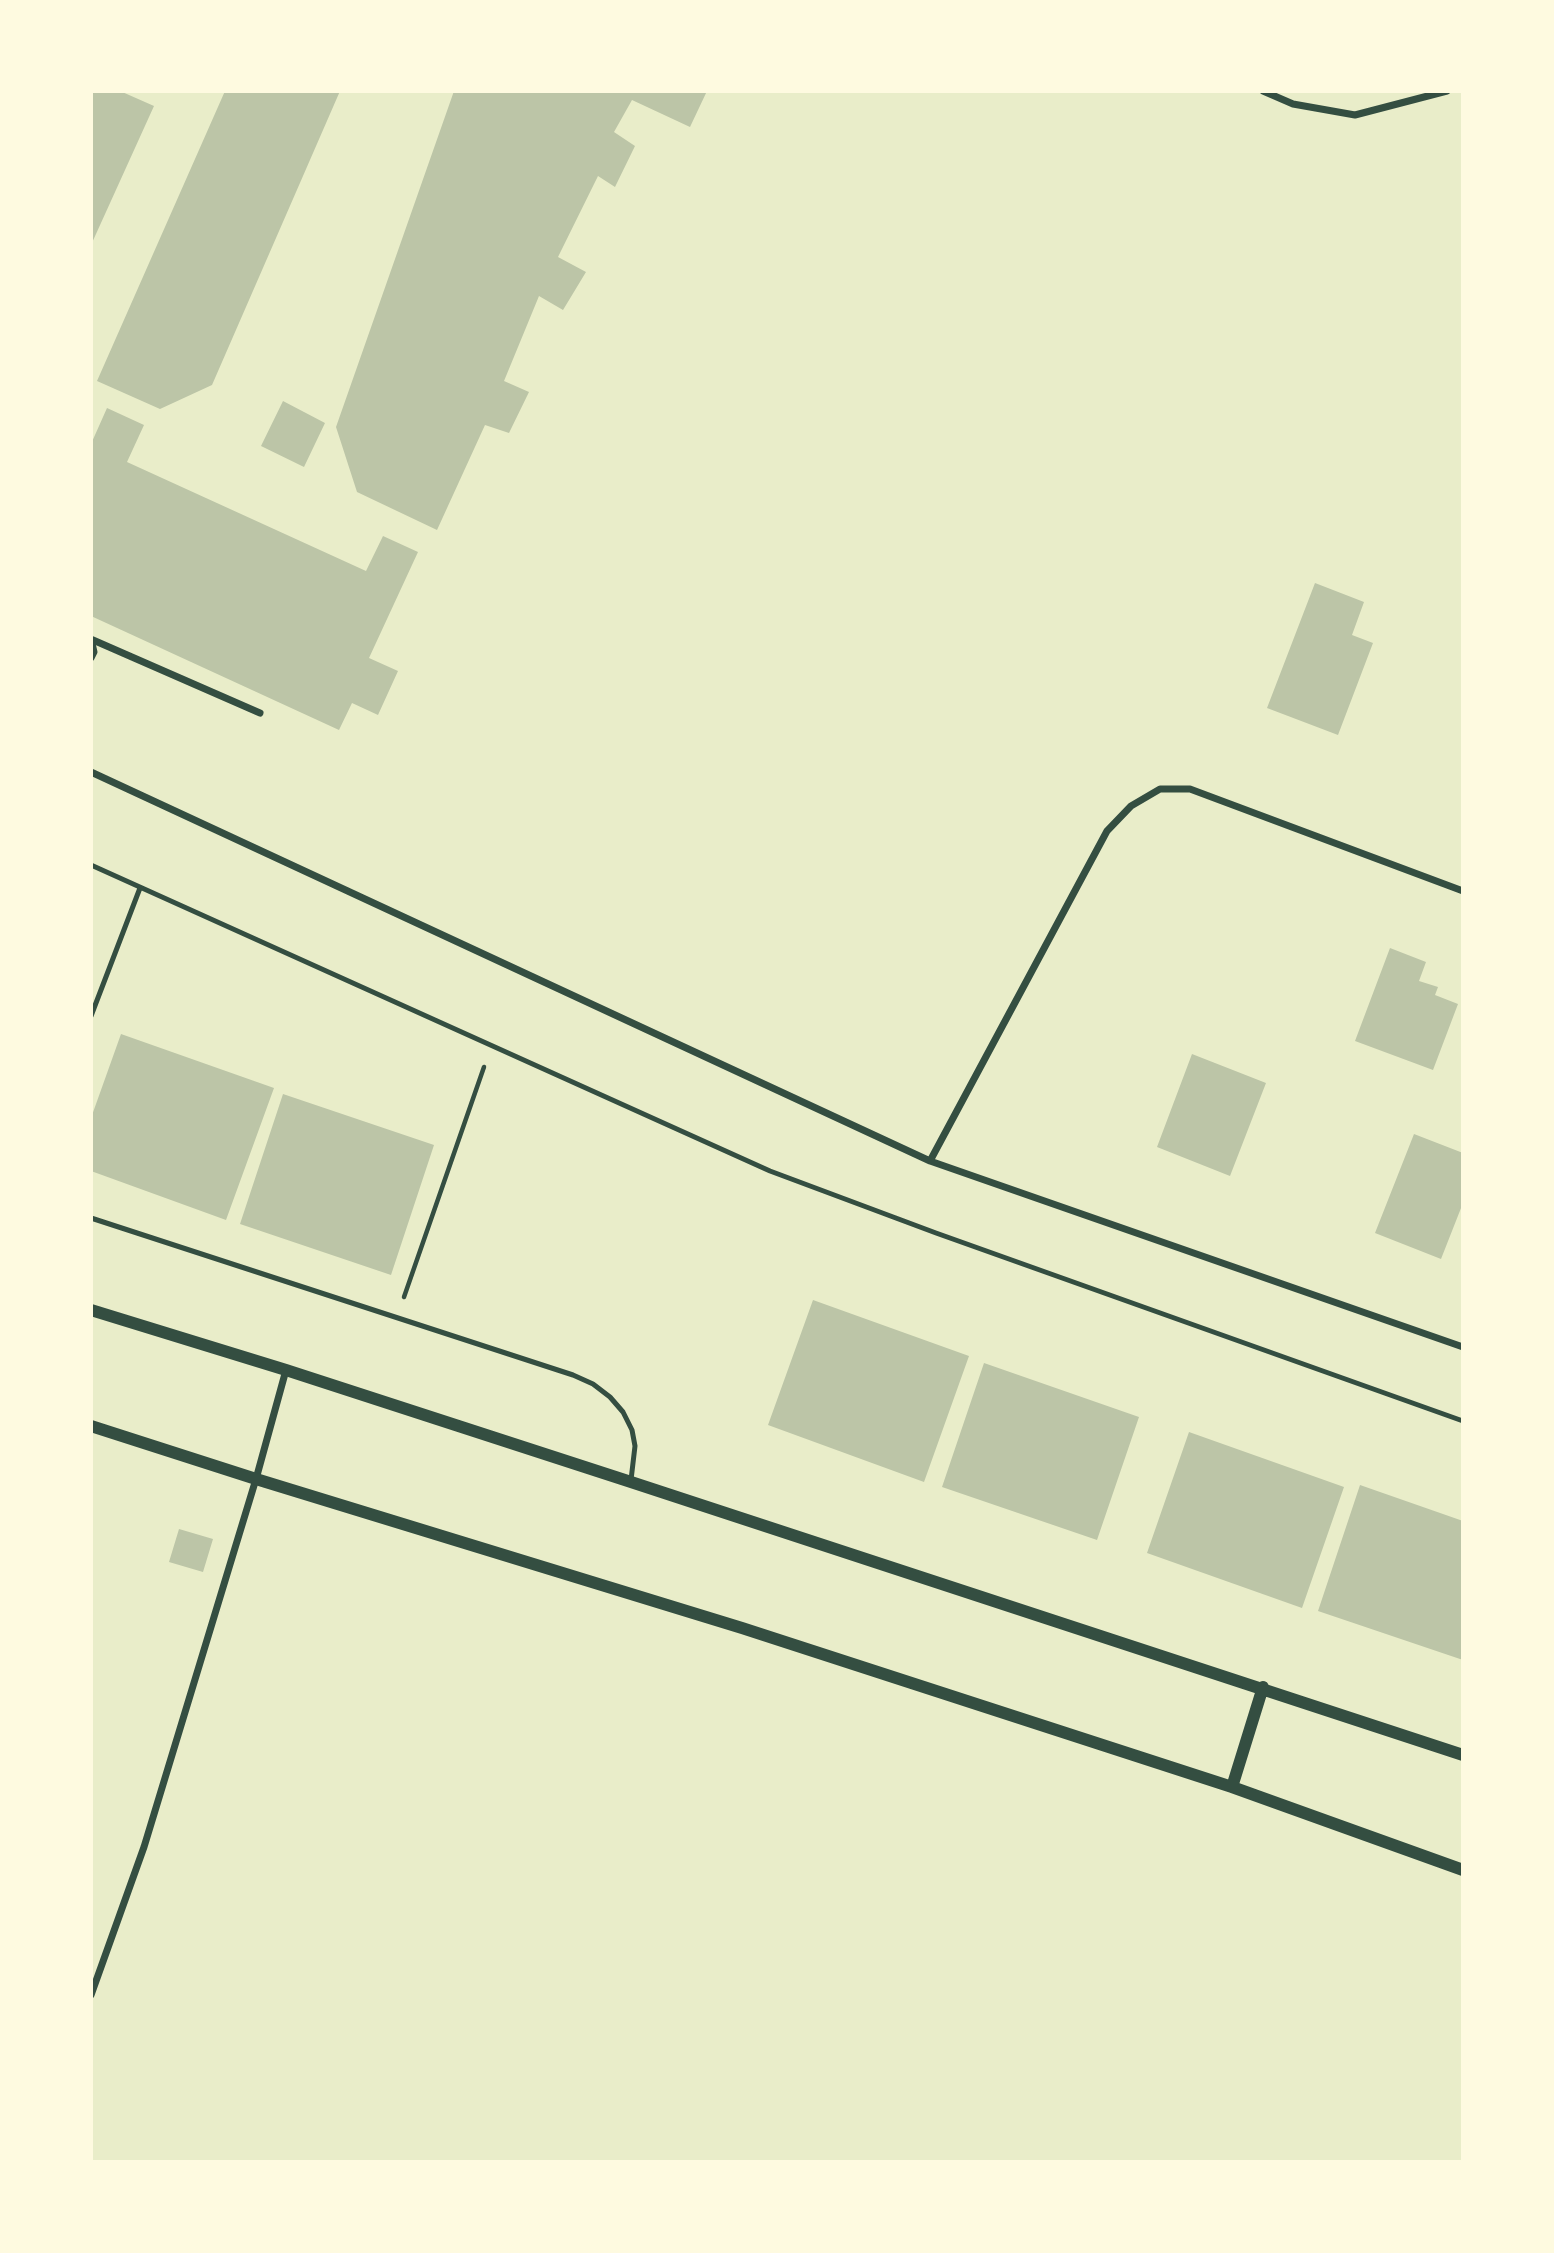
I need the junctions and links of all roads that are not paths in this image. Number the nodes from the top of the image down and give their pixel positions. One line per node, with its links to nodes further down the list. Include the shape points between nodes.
1 (1263, 91): 2 (street, via 1293,104 1355,115)
2 (1447, 91)
3 (92, 640): 4 (street); 5 (street)
4 (91, 658)
5 (260, 713)
6 (91, 772): 11 (street)
7 (91, 865): 8 (lane)
8 (141, 888): 10 (lane); 16 (lane, via 794,1180)
9 (1463, 891): 11 (street, via 1190,789 1160,789 1131,806 1107,831)
10 (91, 1016)
11 (930, 1161): 14 (street)
12 (91, 1217): 19 (lane, via 593,1384 611,1397 632,1430)
13 (91, 1310): 15 (street)
14 (1463, 1347)
15 (286, 1370): 18 (street); 19 (street)
16 (1463, 1421)
17 (91, 1426): 18 (street)
18 (256, 1479): 22 (street, via 742,1628); 24 (street, via 144,1847)
19 (631, 1482): 20 (street)
20 (1263, 1688): 21 (street); 22 (street)
21 (1463, 1755)
22 (1232, 1787): 23 (street)
23 (1463, 1870)
24 (91, 1995)

